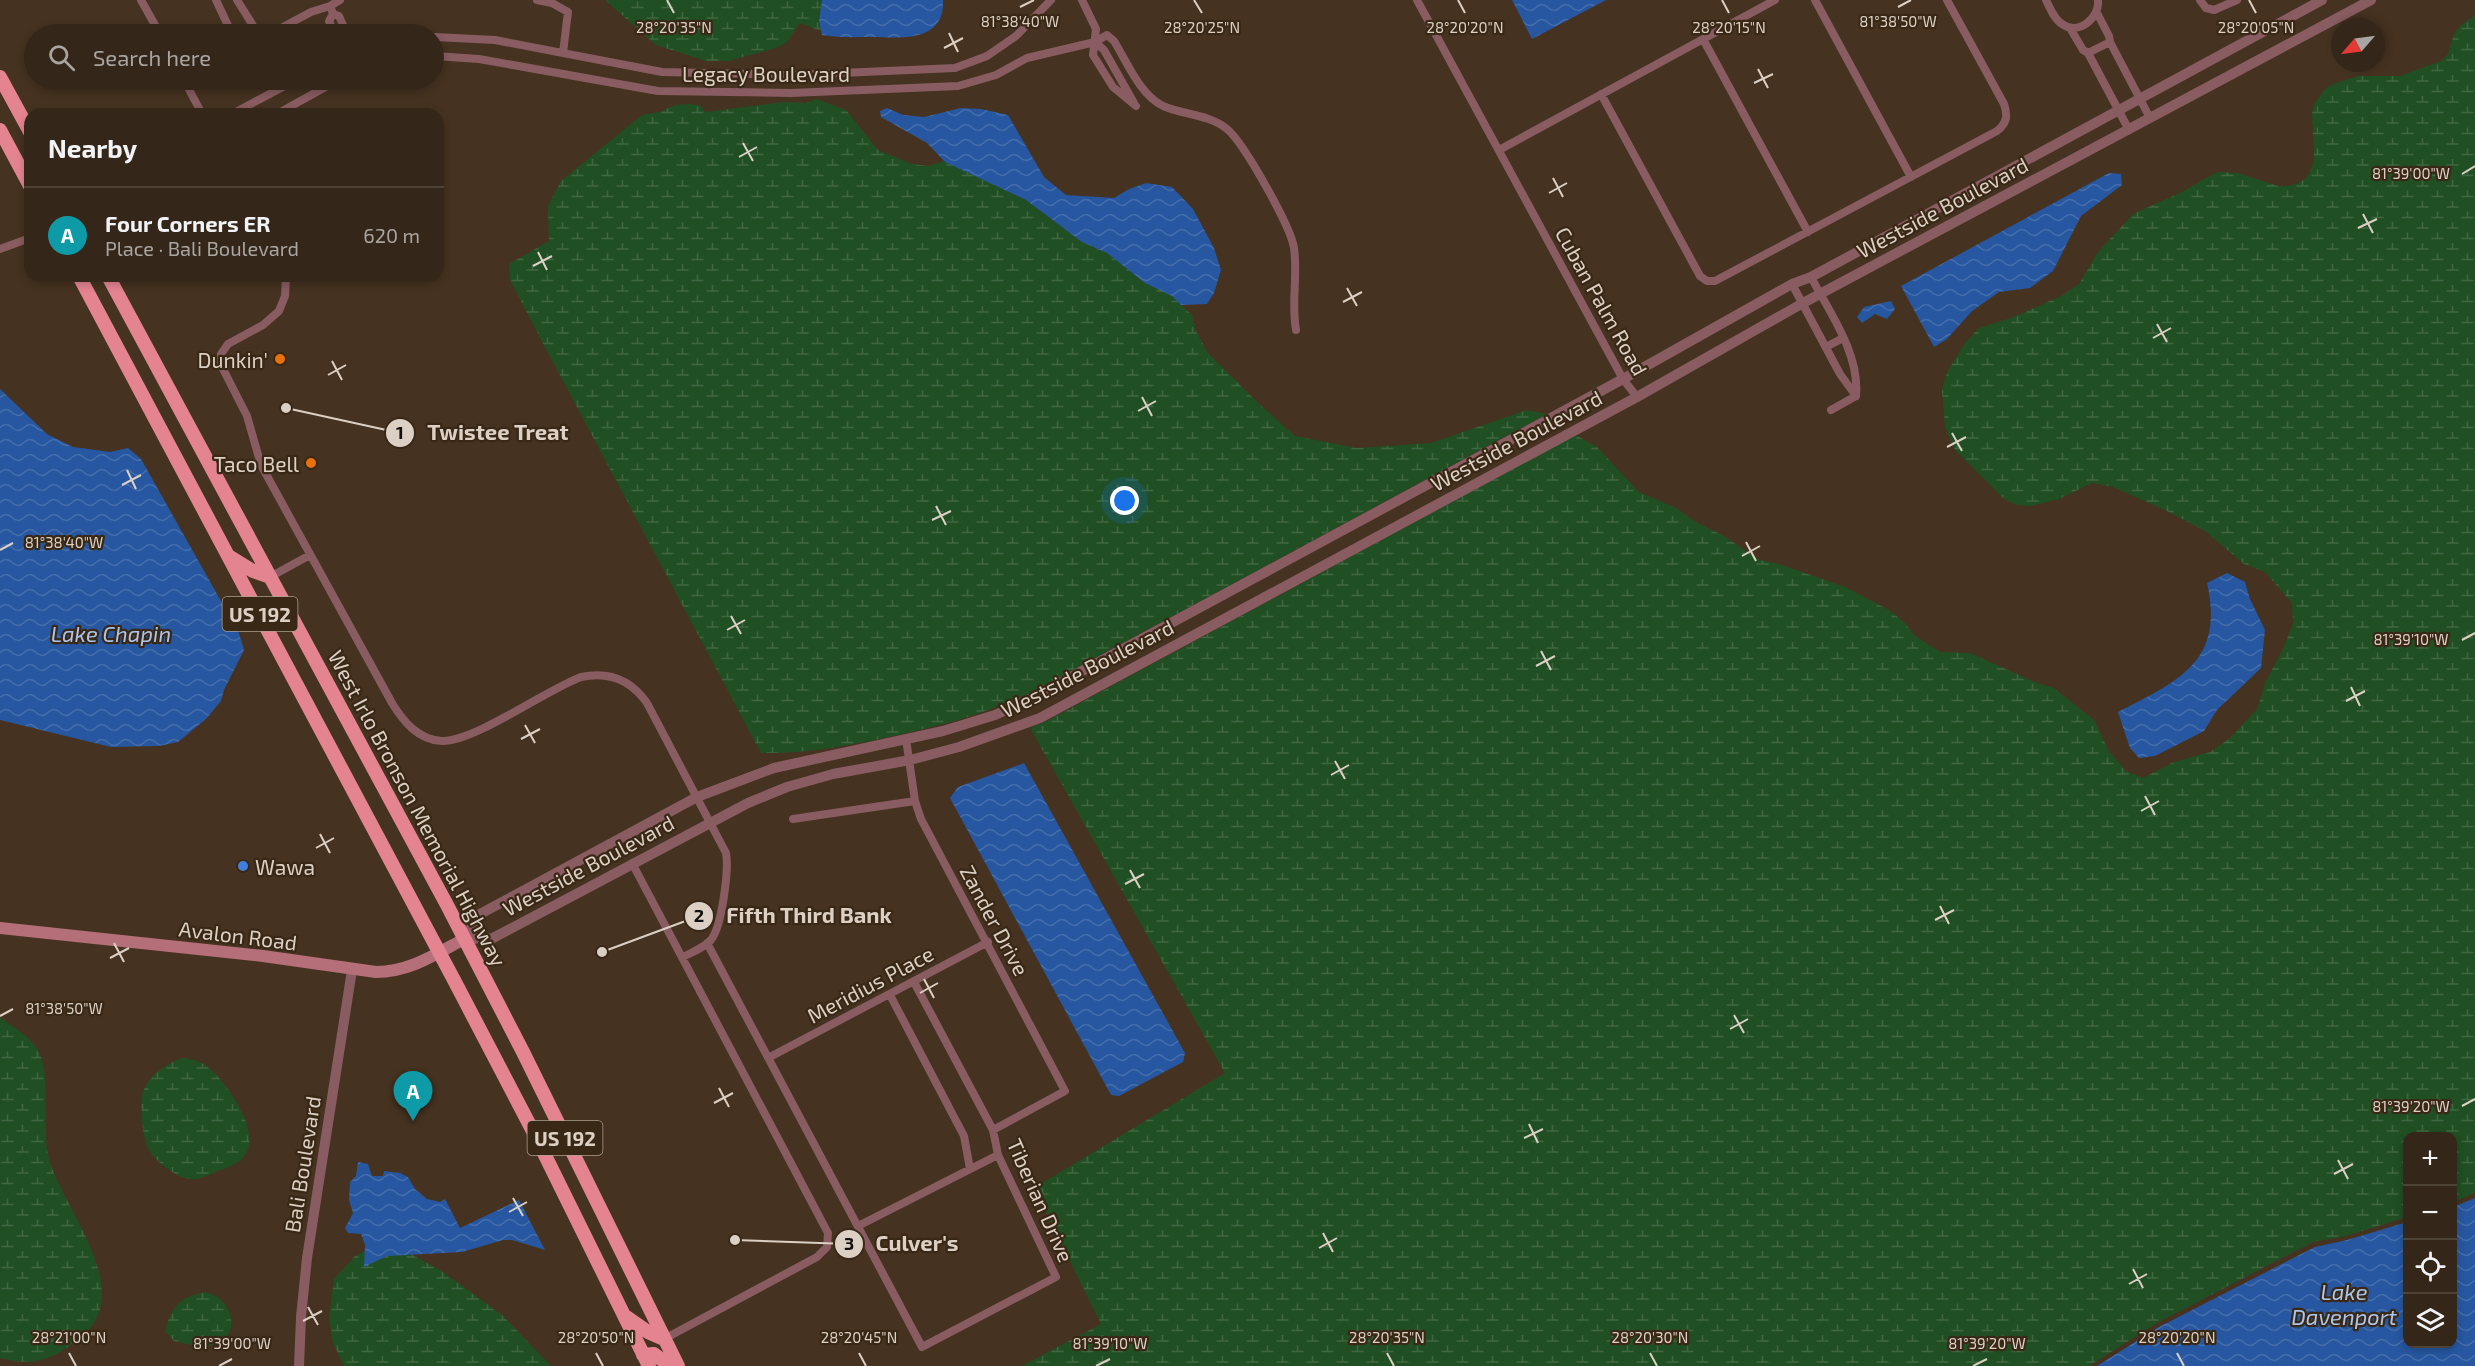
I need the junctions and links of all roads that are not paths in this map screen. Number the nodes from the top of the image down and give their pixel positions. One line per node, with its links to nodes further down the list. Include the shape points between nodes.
1 (141, 0): 20 (street)
2 (216, 0): 21 (street)
3 (237, 0): 22 (street)
4 (340, 0): 18 (street)
5 (537, 0): 32 (street, via 568,12)
6 (1051, 0): 32 (street, Legacy Boulevard, via 1016,36 987,56 955,68 795,75 662,72)
7 (1082, 0): 29 (street, via 1096,29)
8 (1417, 0): 49 (street, Cuban Palm Road)
9 (1775, 0): 28 (street)
10 (1815, 0): 51 (street)
11 (1947, 0): 51 (street, via 2004,104 2007,120 1997,131)
12 (2046, 0): 26 (street, via 2057,20)
13 (2098, 0): 19 (street)
14 (2200, 0): 15 (street, via 2206,8 2214,10)
15 (2237, 0)
16 (2322, 0): 40 (street, Westside Boulevard)
17 (2372, 0): 45 (street, Westside Boulevard)
18 (331, 10): 23 (street, via 310,12); 24 (street); 25 (street)
19 (2097, 13): 26 (street, via 2090,21); 30 (street)
20 (154, 24)
21 (227, 24)
22 (252, 24)
23 (287, 24)
24 (330, 24)
25 (343, 24)
26 (2070, 28): 31 (street)
27 (444, 37): 32 (street, Legacy Boulevard, via 495,40)
28 (1703, 39): 39 (street); 52 (street)
29 (1095, 42): 33 (street, Legacy Boulevard, via 1043,52 996,75 958,86 791,93 658,91 479,59); 38 (street, Legacy Boulevard, via 1107,35 1114,41); 38 (street, via 1093,55 1113,87 1136,106)
30 (2109, 42): 31 (street); 40 (street)
31 (2088, 53): 44 (street)
32 (563, 54)
33 (444, 57)
34 (0, 77): 46 (highway)
35 (189, 90): 41 (street)
36 (277, 90): 42 (street)
37 (320, 90): 43 (street)
38 (1143, 92): 62 (street, via 1162,106 1226,128 1240,144 1287,227 1293,245)
39 (1601, 94): 49 (street); 52 (street, via 1702,279 1719,280)
40 (2139, 98): 44 (street, Westside Boulevard); 45 (street)
41 (199, 108)
42 (243, 108)
43 (288, 108)
44 (2118, 109): 48 (street); 55 (street, Westside Boulevard)
45 (2150, 118): 48 (street, Westside Boulevard)
46 (24, 121)
47 (0, 130): 50 (highway)
48 (2129, 130): 60 (street, Westside Boulevard)
49 (1499, 150): 65 (street, Cuban Palm Road)
50 (24, 175)
51 (1911, 177): 52 (street)
52 (1808, 232)
53 (24, 240): 54 (street)
54 (0, 249)
55 (1811, 277): 59 (street, Westside Boulevard); 60 (street)
56 (82, 282): 69 (highway, US 192)
57 (111, 282): 71 (highway, West Irlo Bronson Memorial Highway / US 192)
58 (286, 282): 70 (street, via 285,296 274,317 228,344 220,359 247,416 261,465)
59 (1792, 284): 61 (street); 65 (street, Westside Boulevard)
60 (1820, 294): 61 (street, Westside Boulevard); 63 (street)
61 (1803, 303): 64 (street); 67 (street, Westside Boulevard)
62 (1296, 330)
63 (1843, 338): 64 (street); 66 (street, via 1855,371)
64 (1826, 347): 66 (street)
65 (1623, 379): 67 (street, Cuban Palm Road); 72 (street, Westside Boulevard, via 1034,697 995,715)
66 (1856, 396): 68 (street)
67 (1637, 397): 73 (street, Westside Boulevard, via 1040,718)
68 (1832, 410)
69 (229, 555): 71 (highway); 83 (highway, US 192)
70 (310, 555): 71 (street); 74 (street, via 392,703 418,733 435,740 457,739 571,681 592,674 613,676 641,694)
71 (270, 577): 80 (highway, West Irlo Bronson Memorial Highway / US 192)
72 (906, 739): 73 (street, Zander Drive); 74 (street, Westside Boulevard, via 774,768)
73 (910, 760): 75 (street, Zander Drive); 77 (street, Westside Boulevard, via 833,774 787,788)
74 (697, 797): 77 (street); 80 (street, Westside Boulevard, via 480,915)
75 (915, 801): 76 (street); 81 (street, Zander Drive)
76 (794, 819)
77 (710, 822): 78 (street, Westside Boulevard); 82 (street, via 726,853 727,866 717,927)
78 (632, 863): 80 (street, Westside Boulevard, via 493,938); 84 (street)
79 (0, 928): 85 (main road, Avalon Road, via 263,956)
80 (464, 939): 83 (main road, Avalon Road); 94 (highway, West Irlo Bronson Memorial Highway / US 192)
81 (988, 942): 86 (street, Meridius Place); 89 (street, Zander Drive, via 1065,1091)
82 (707, 943): 84 (street); 88 (street, Tiberian Drive)
83 (440, 952): 85 (main road, Avalon Road, via 394,971); 93 (highway, US 192)
84 (683, 957): 94 (street, via 826,1225 828,1241 812,1261)
85 (352, 970): 96 (street, Bali Boulevard, via 306,1268)
86 (914, 982): 87 (street, Meridius Place); 89 (street, Tiberian Drive)
87 (890, 995): 88 (street, Meridius Place); 91 (street, via 964,1136)
88 (768, 1058): 92 (street, Tiberian Drive)
89 (993, 1130): 90 (street, Tiberian Drive)
90 (998, 1155): 91 (street); 92 (street, Tiberian Drive, via 1056,1277 922,1347)
91 (970, 1169): 92 (street)
92 (858, 1226)
93 (624, 1315): 94 (highway); 95 (highway, US 192)
94 (664, 1339): 98 (highway, West Irlo Bronson Memorial Highway / US 192)
95 (646, 1361): 97 (highway, via 654,1354)
96 (299, 1366)
97 (670, 1366)
98 (678, 1366)

